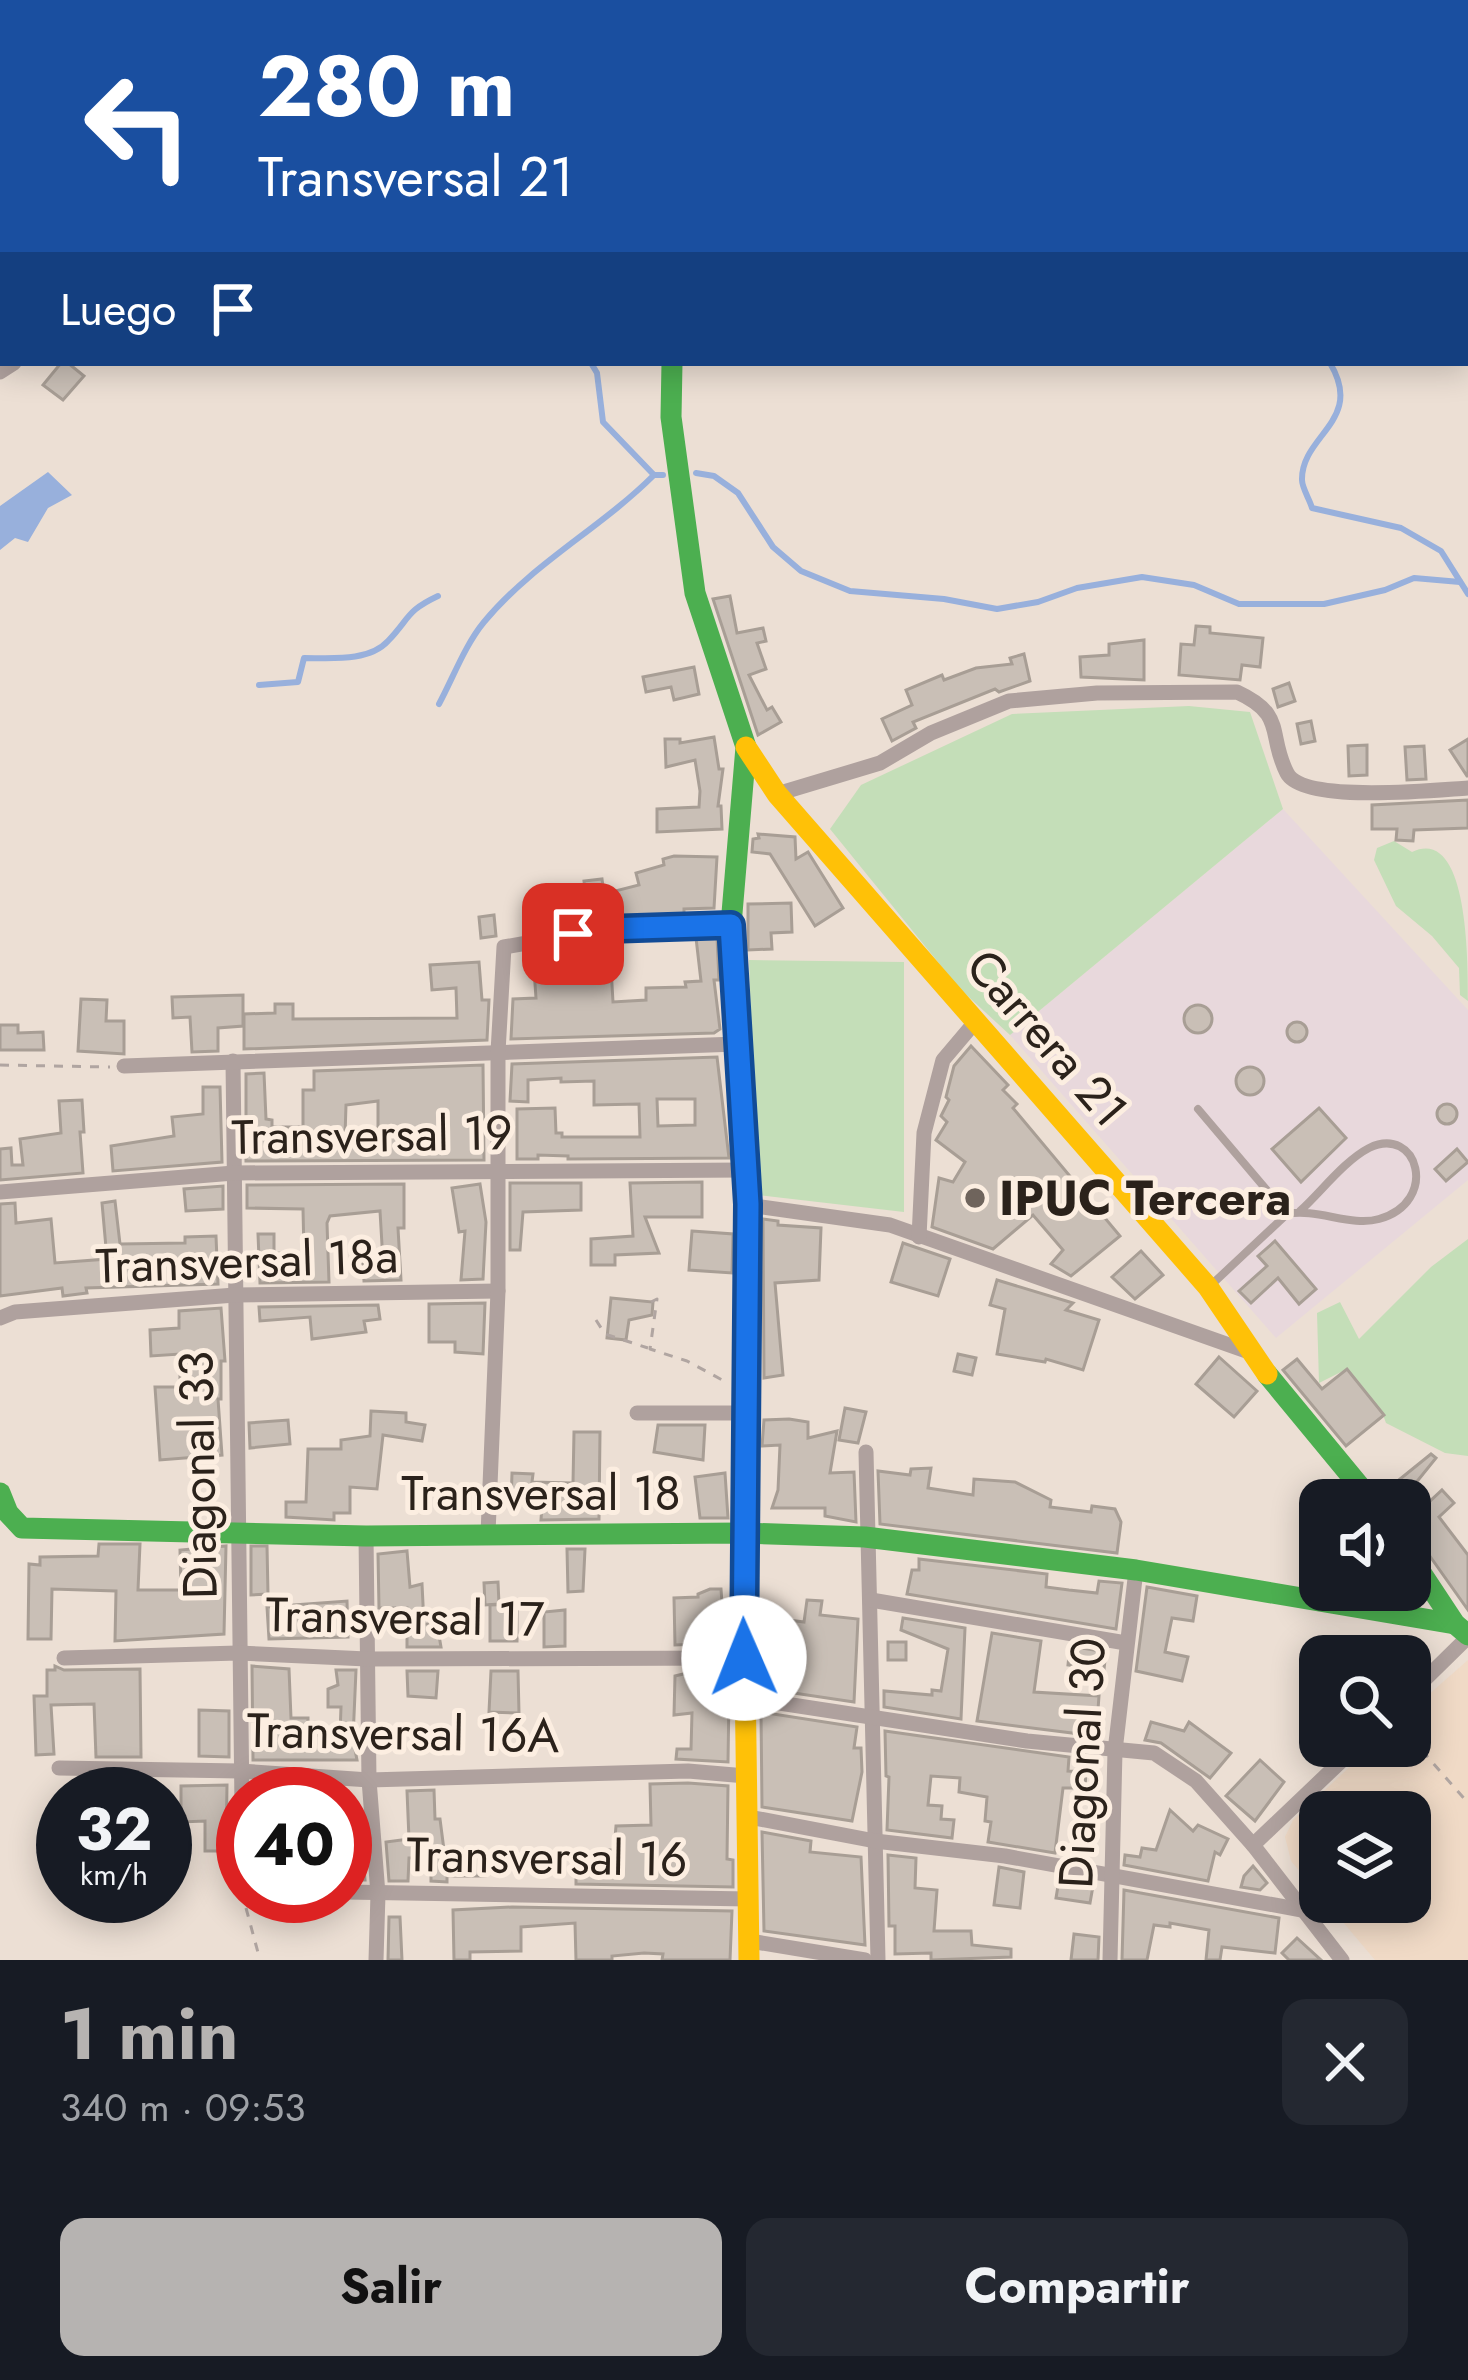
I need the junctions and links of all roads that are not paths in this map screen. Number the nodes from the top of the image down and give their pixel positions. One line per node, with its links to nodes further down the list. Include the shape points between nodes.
1 (672, 366): 2 (street, via 671,417 695,593)
2 (746, 747): 4 (street, Carrera 21); 5 (street)
3 (1468, 788): 4 (street, via 1312,788 1288,776 1272,716 1237,692 1097,693 1009,701 880,763)
4 (777, 794): 6 (street, Carrera 21)
5 (731, 925): 7 (street); 8 (street, via 606,929 504,947)
6 (976, 1022): 19 (street, via 943,1060 924,1132); 20 (street, Carrera 21)
7 (737, 1044): 8 (street); 12 (street)
8 (498, 1052): 9 (street); 14 (street)
9 (233, 1061): 10 (street); 13 (street, Diagonal 33)
10 (124, 1066)
11 (1198, 1109): 18 (lane)
12 (746, 1170): 14 (street, Transversal 19); 16 (street)
13 (234, 1173): 14 (street, Transversal 19); 15 (street, Transversal 19); 22 (street, Diagonal 33)
14 (499, 1173): 21 (street)
15 (0, 1192)
16 (748, 1204): 19 (street, via 890,1225); 25 (street)
17 (1300, 1211): 17 (lane, via 1375,1220 1412,1197 1415,1161 1399,1146 1366,1150); 18 (lane)
18 (1287, 1214): 20 (lane)
19 (919, 1237): 24 (street)
20 (1208, 1287): 24 (street, Carrera 21)
21 (498, 1291): 22 (street, Transversal 18a); 32 (street)
22 (235, 1295): 23 (street, Transversal 18a); 30 (street, Diagonal 33)
23 (0, 1318)
24 (1249, 1352): 28 (street, Carrera 21)
25 (749, 1404): 26 (street); 31 (street)
26 (637, 1413)
27 (866, 1452): 34 (street)
28 (1354, 1479)
29 (0, 1493): 30 (street, Transversal 18, via 22,1528)
30 (237, 1530): 33 (street, Transversal 18); 40 (street, Diagonal 33)
31 (743, 1533): 32 (street, Transversal 18); 34 (street, Transversal 18); 42 (street)
32 (488, 1534): 33 (street, Transversal 18)
33 (366, 1536): 43 (street)
34 (866, 1537): 35 (street, Transversal 18); 37 (street)
35 (1136, 1570): 38 (street, Transversal 18); 39 (street, Diagonal 30)
36 (1431, 1586): 38 (street)
37 (871, 1600): 39 (street); 46 (street)
38 (1464, 1632): 44 (street)
39 (1126, 1643): 47 (street, Diagonal 30)
40 (238, 1653): 41 (street, Transversal 17); 43 (street, Transversal 17); 48 (street, Diagonal 33)
41 (64, 1658)
42 (744, 1658): 43 (street, Transversal 17); 45 (street)
43 (367, 1659): 49 (street)
44 (1431, 1670)
45 (746, 1698): 46 (street); 51 (street)
46 (872, 1717): 47 (street); 55 (street)
47 (1115, 1751): 56 (street, via 1154,1753 1196,1781); 57 (street, Diagonal 30)
48 (240, 1767)
49 (369, 1767)
50 (1335, 1767): 56 (street)
51 (746, 1776): 52 (street, Transversal 16A); 53 (street)
52 (372, 1780)
53 (749, 1817): 55 (street); 60 (street)
54 (372, 1818): 59 (street)
55 (875, 1841): 57 (street); 67 (street)
56 (1253, 1845): 61 (street)
57 (1114, 1877): 62 (street); 68 (street, Diagonal 30)
58 (372, 1894): 59 (street, Transversal 16)
59 (378, 1894): 60 (street, Transversal 16); 65 (street)
60 (748, 1899): 64 (street)
61 (1299, 1906)
62 (1299, 1909)
63 (1312, 1923): 69 (street)
64 (750, 1950): 66 (street)
65 (376, 1960)
66 (865, 1960)
67 (878, 1960)
68 (1111, 1960)
69 (1342, 1960)

